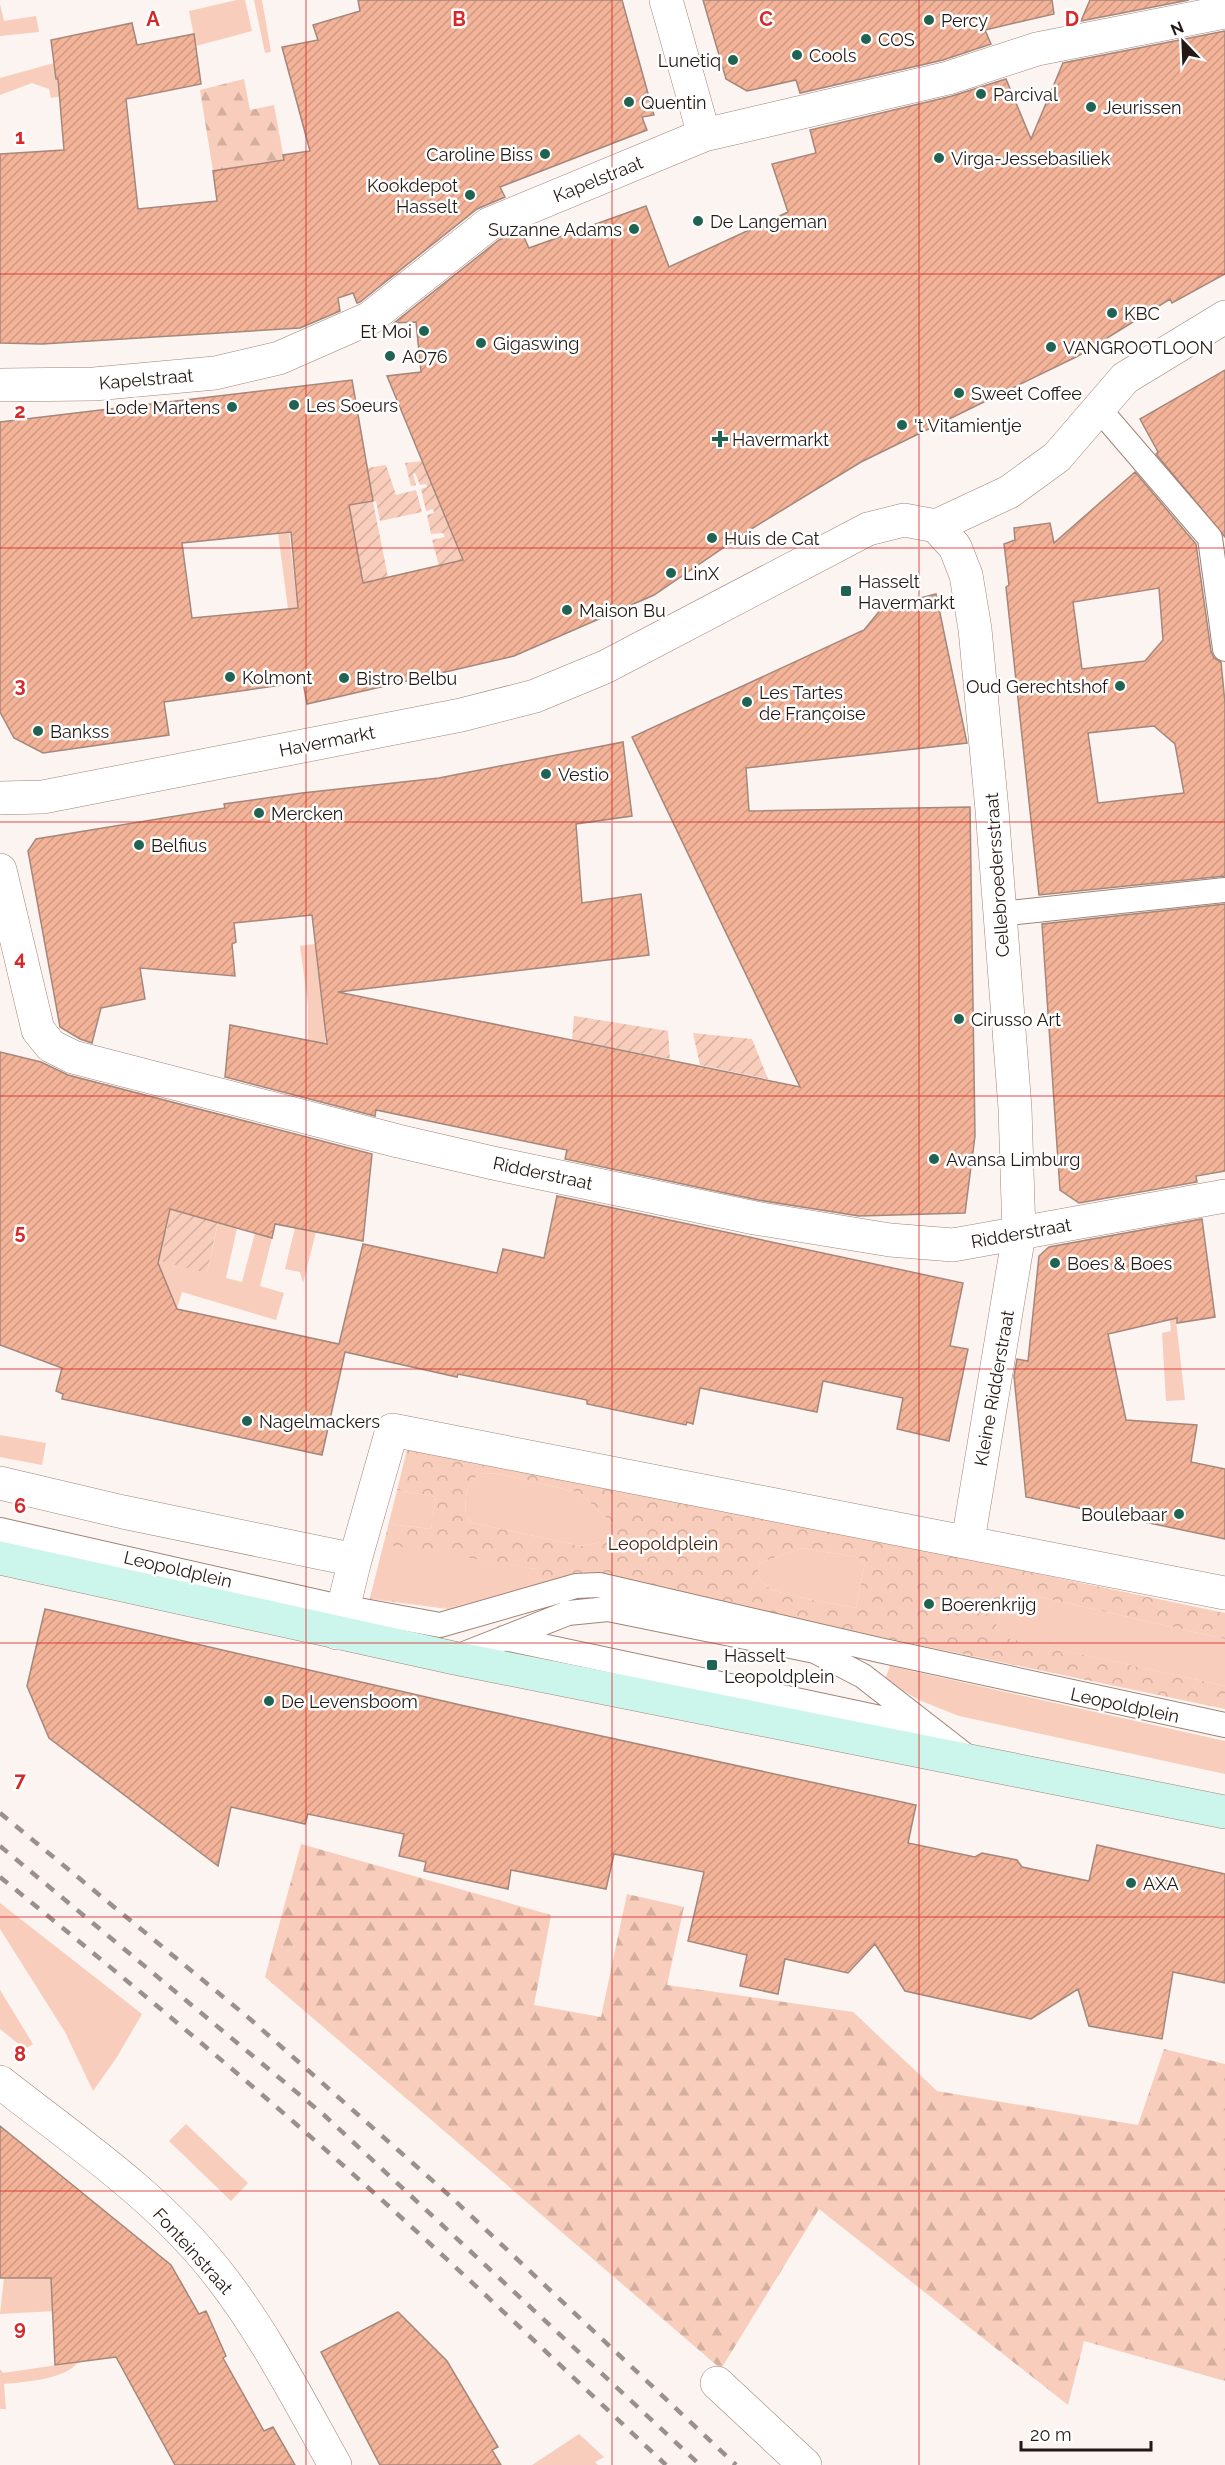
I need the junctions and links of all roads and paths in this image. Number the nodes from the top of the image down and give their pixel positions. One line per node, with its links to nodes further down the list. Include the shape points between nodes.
1 (666, 0): 3 (street)
2 (1225, 12): 3 (street, Kapelstraat, via 1037,49 948,78)
3 (704, 135): 5 (street, Kapelstraat, via 489,224 370,318 279,358 215,373 94,384)
4 (1225, 317): 6 (street, via 1125,378)
5 (0, 385)
6 (1099, 409): 7 (street, via 1057,457 1009,492); 8 (lane, via 1210,538)
7 (936, 526): 9 (street, Havermarkt, via 904,520 868,529 605,667 535,696 461,715 43,797); 12 (street, Cellebroedersstraat, via 955,547 968,586)
8 (1225, 649)
9 (0, 798)
10 (0, 870): 14 (street, Ridderstraat, via 38,1030 51,1046 73,1057 398,1142 755,1218 890,1240 953,1245)
11 (1225, 890): 12 (lane)
12 (1000, 914): 14 (street, Cellebroedersstraat, via 1015,1108)
13 (1225, 1196): 14 (street, Ridderstraat)
14 (1019, 1234): 17 (street, Kleine Ridderstraat)
15 (0, 1483): 19 (street)
16 (0, 1530): 20 (lane)
17 (968, 1541): 19 (street, via 392,1430); 21 (street)
18 (0, 1558): 20 (main road, Leopoldplein)
19 (355, 1560): 22 (street)
20 (111, 1569): 22 (main road, Leopoldplein)
21 (1225, 1593)
22 (341, 1620): 24 (main road, Leopoldplein); 25 (lane, Leopoldplein, via 440,1625 576,1586 598,1585)
23 (504, 1638): 24 (lane, Leopoldplein); 26 (lane); 26 (lane, Leopoldplein, via 568,1613 608,1609 815,1651 864,1676)
24 (454, 1658): 27 (main road, Leopoldplein)
25 (1225, 1725)
26 (932, 1729): 27 (lane, Leopoldplein)
27 (972, 1761): 28 (main road, Leopoldplein)
28 (1225, 1812)
29 (0, 2082): 31 (street, Fonteinstraat, via 93,2152 215,2269 264,2341)
30 (717, 2383): 32 (street)
31 (335, 2465)
32 (805, 2465)

